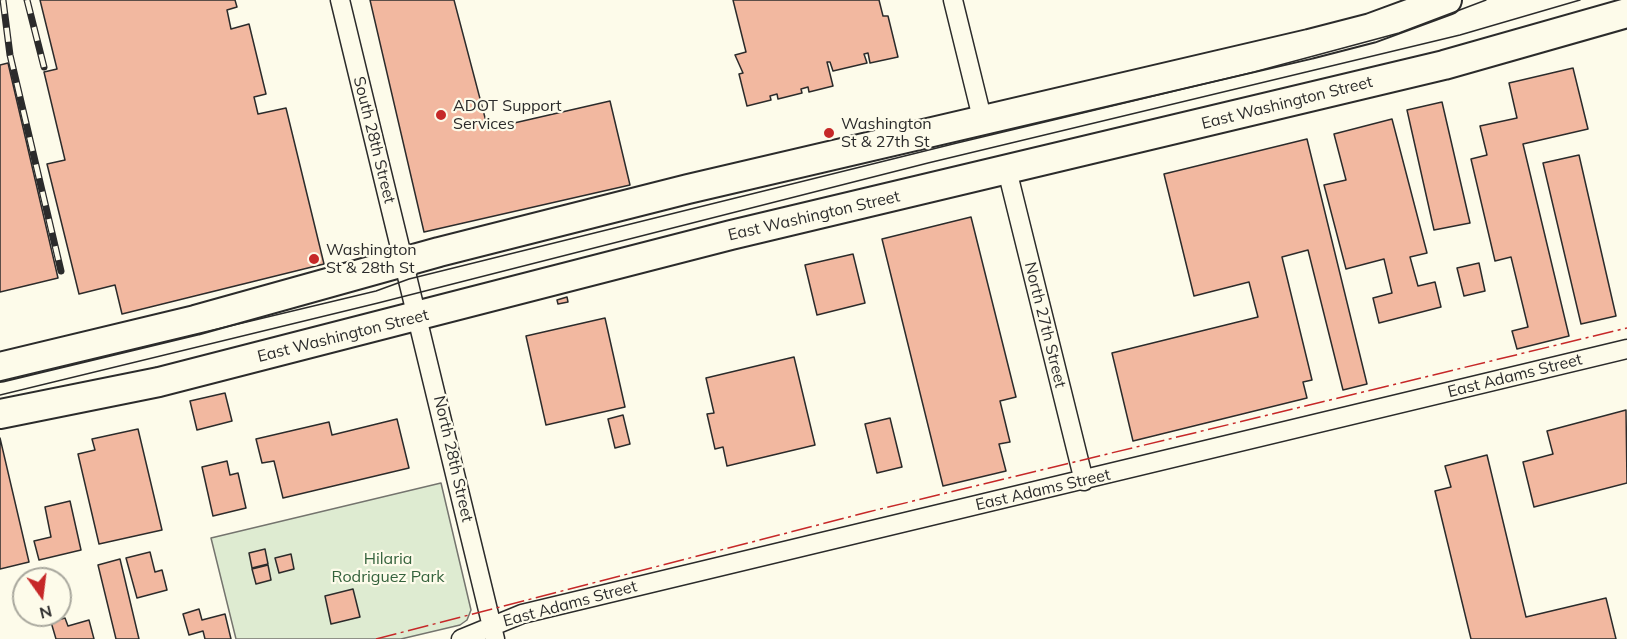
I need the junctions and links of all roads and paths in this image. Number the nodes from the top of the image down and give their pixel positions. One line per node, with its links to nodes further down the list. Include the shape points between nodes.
1 (340, 0): 7 (street, South 28th Street)
2 (953, 0): 5 (street)
3 (1447, 0): 5 (main road, via 1371,28)
4 (1627, 13): 6 (main road, East Washington Street, via 1444,65)
5 (983, 122): 7 (main road, via 688,189)
6 (1007, 170): 8 (main road, East Washington Street, via 731,235); 12 (street, North 27th Street)
7 (407, 271): 8 (street, North 28th Street); 10 (main road)
8 (418, 317): 11 (main road, East Washington Street, via 159,382); 13 (street, North 28th Street)
9 (1627, 349): 12 (street, East Adams Street)
10 (0, 367)
11 (0, 414)
12 (1084, 481): 13 (street, East Adams Street, via 522,614)
13 (494, 632): 14 (street, East Adams Street)
14 (461, 639)

